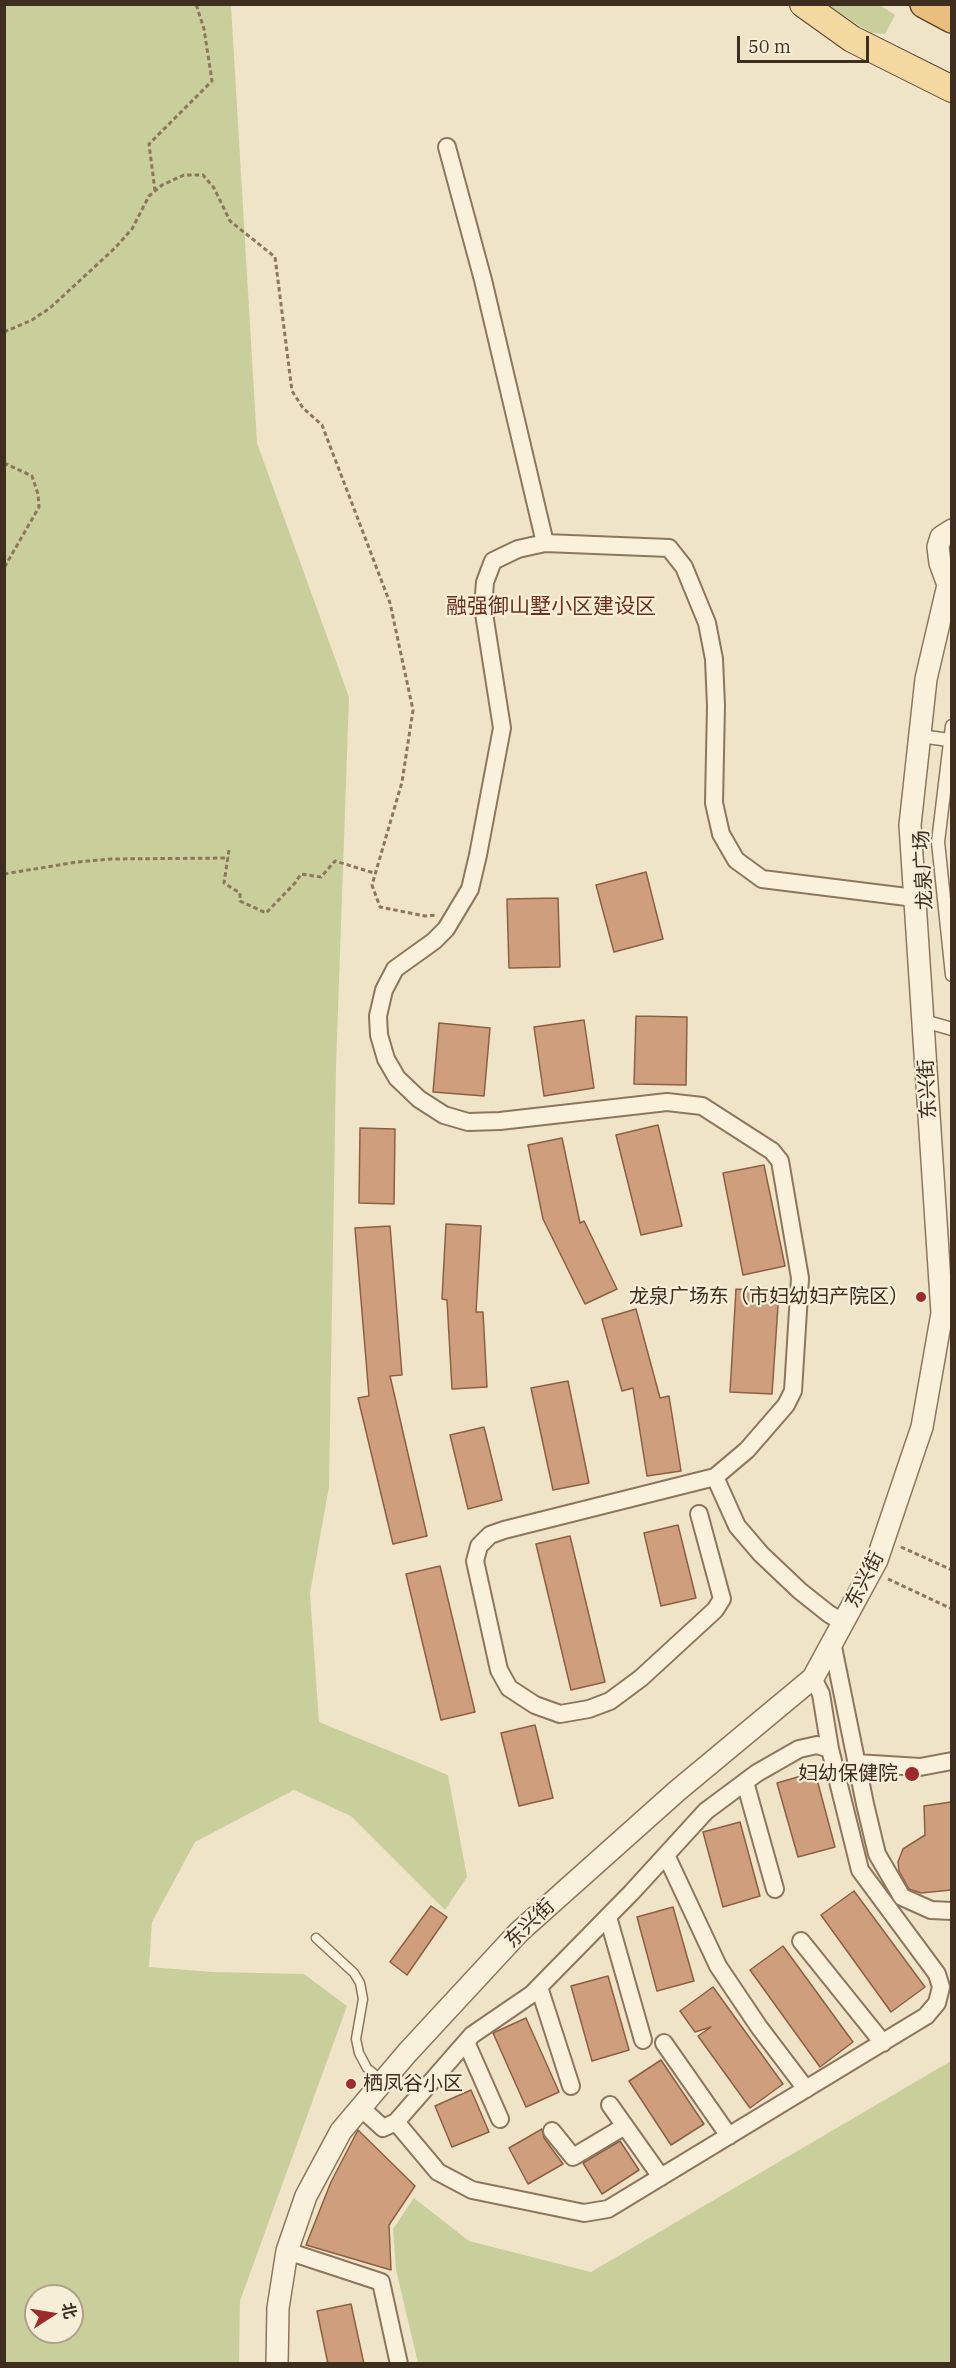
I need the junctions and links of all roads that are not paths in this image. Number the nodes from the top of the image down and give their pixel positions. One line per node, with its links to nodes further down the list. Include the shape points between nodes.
1 (803, 4): 4 (main road, via 852,39)
2 (924, 4): 3 (highway)
3 (951, 19)
4 (951, 89)
5 (447, 147): 7 (street)
6 (951, 530): 8 (street, via 941,537 938,546 940,563)
7 (545, 543): 12 (street, via 669,548 684,567 706,623 714,659 714,802 721,834 736,860 762,879); 18 (street, via 518,549 493,561 485,582 483,607 502,728 478,855 470,889 446,929 395,969 384,990 378,1016 379,1035 397,1078 444,1115 468,1122 500,1121 685,1103 702,1106 772,1151 780,1161 801,1278 793,1391 786,1405 747,1450)
8 (950, 583): 10 (street, 东兴街, via 926,679)
9 (951, 726): 11 (street, 龙泉广场)
10 (920, 736): 11 (street); 12 (street, 东兴街, via 910,825)
11 (949, 740): 13 (street, 龙泉广场, via 939,842)
12 (915, 898): 14 (street, 东兴街)
13 (951, 975)
14 (924, 1021): 15 (street); 16 (street, 东兴街)
15 (951, 1029)
16 (943, 1208): 17 (street, 东兴街)
17 (946, 1306): 20 (street, 东兴街, via 922,1427 884,1540)
18 (716, 1477): 19 (street, via 504,1530 490,1535 479,1546 475,1562 499,1670 509,1688 535,1705 560,1714 610,1701 641,1678 722,1599); 20 (street, via 737,1526 761,1554 800,1591)
19 (699, 1514)
20 (843, 1622): 21 (street, 东兴街)
21 (832, 1642): 22 (street, 东兴街); 25 (street)
22 (813, 1678): 23 (street, via 821,1694); 38 (street, 东兴街, via 677,1791 519,1932)
23 (830, 1749): 26 (street, via 817,1745 799,1749); 37 (street, via 860,1870 937,1974 941,1987 937,2003 926,2016)
24 (951, 1761): 25 (street, via 920,1767)
25 (856, 1762): 29 (street, via 877,1854 902,1897 931,1910)
26 (745, 1782): 27 (street, via 706,1811); 28 (street)
27 (666, 1855): 30 (street); 40 (street, via 718,1966)
28 (775, 1889)
29 (951, 1911)
30 (608, 1917): 33 (street); 34 (street)
31 (316, 1938): 38 (lane, via 360,1983 363,1999 356,2039 359,2053 367,2068)
32 (801, 1941): 37 (street)
33 (538, 1987): 35 (street); 39 (street)
34 (643, 2040)
35 (466, 2042): 43 (street); 44 (street)
36 (664, 2043): 47 (street)
37 (883, 2043): 40 (street)
38 (383, 2082): 42 (street, 东兴街)
39 (571, 2086)
40 (806, 2089): 47 (street)
41 (610, 2105): 45 (street)
42 (361, 2108): 44 (street, via 383,2128); 49 (street, 东兴街, via 341,2131 306,2196)
43 (500, 2120)
44 (396, 2122): 48 (street, via 438,2172 472,2190 584,2212 608,2210)
45 (625, 2126): 46 (street, via 573,2157); 48 (street)
46 (552, 2131)
47 (729, 2136): 48 (street)
48 (661, 2177)
49 (287, 2251): 50 (street, 东兴街, via 278,2308); 51 (street, via 381,2282)
50 (277, 2364)
51 (399, 2364)

